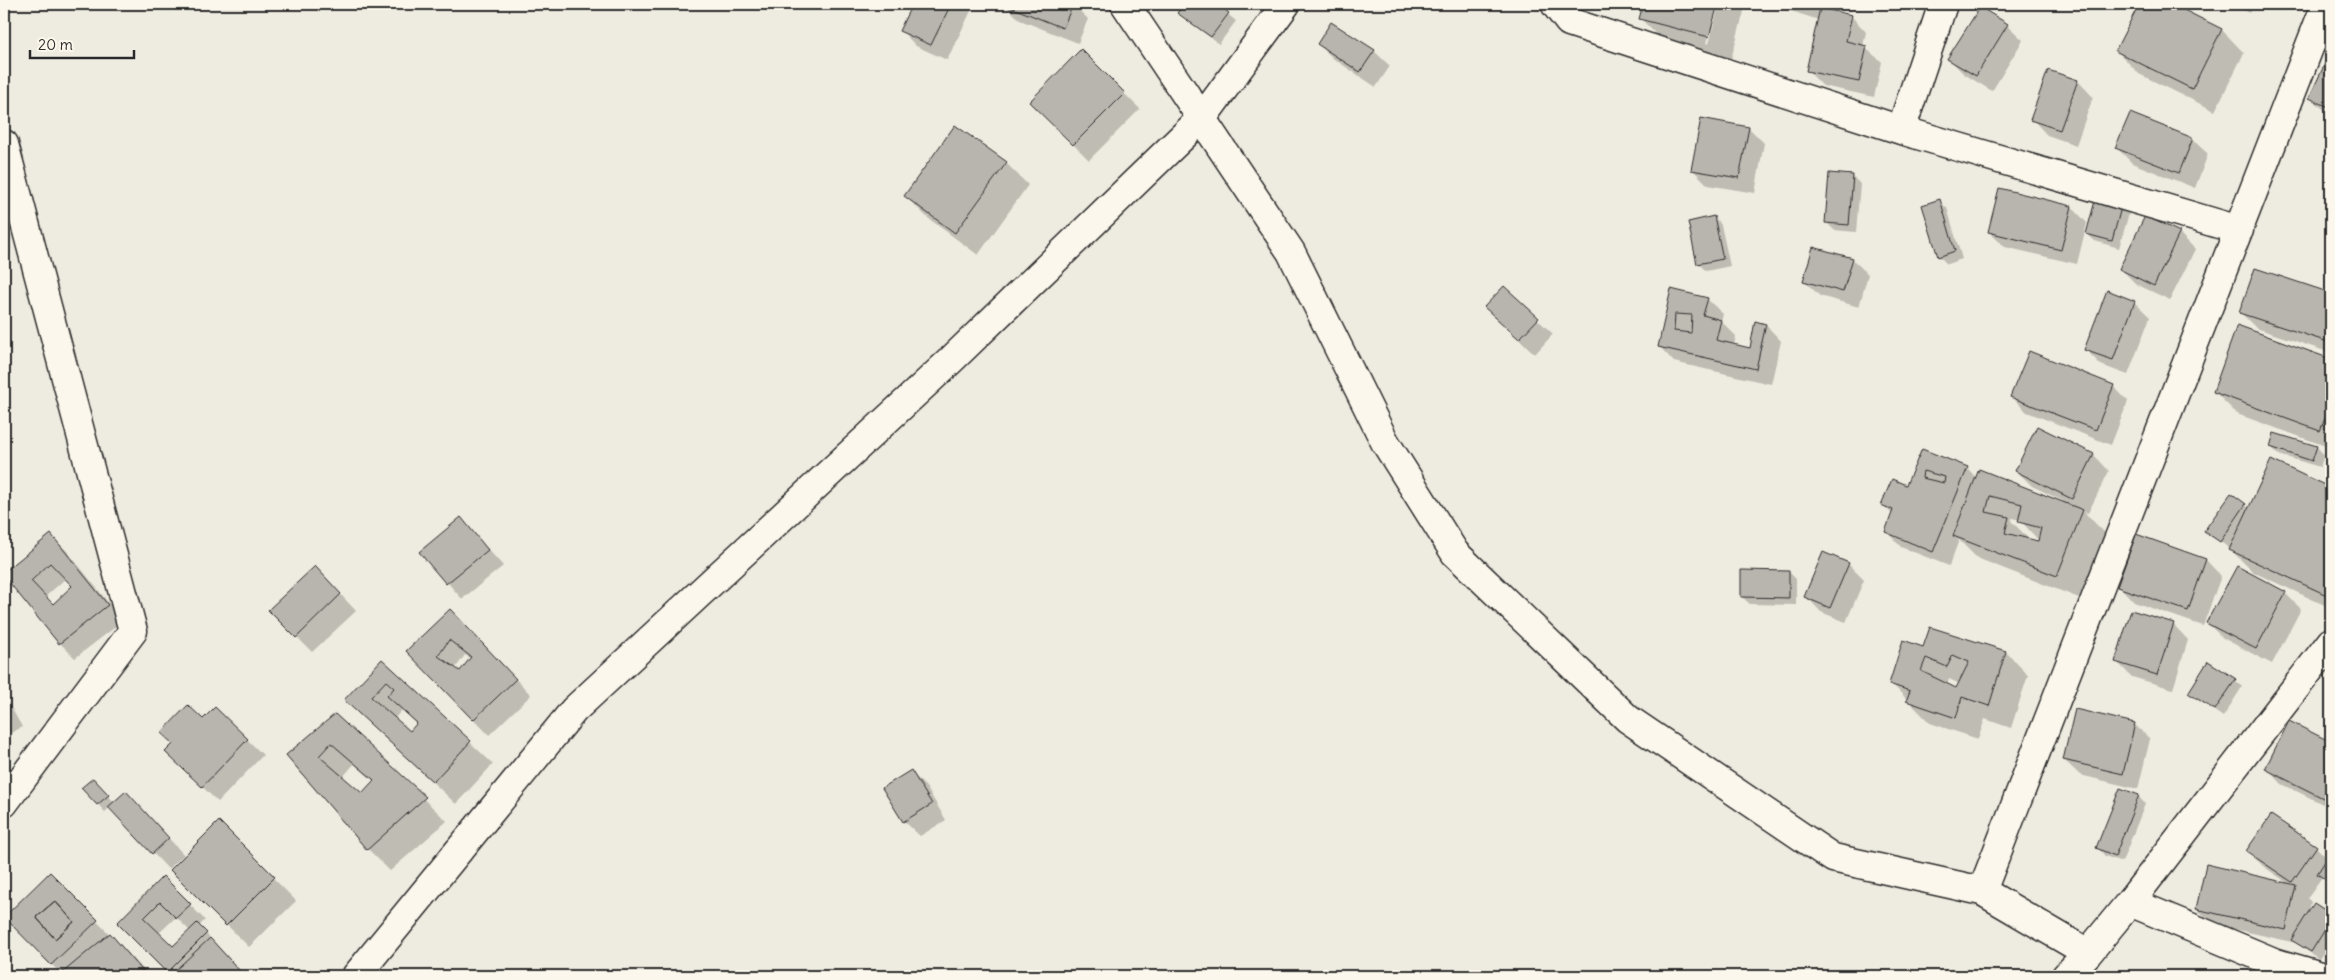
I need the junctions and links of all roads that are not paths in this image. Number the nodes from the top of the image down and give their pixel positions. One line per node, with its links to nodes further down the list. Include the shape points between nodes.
1 (1125, 4): 6 (street)
2 (1286, 4): 6 (street)
3 (1555, 4): 7 (street, via 1569,22)
4 (1943, 4): 7 (street)
5 (2326, 4): 9 (street)
6 (1203, 117): 12 (street, via 1292,252 1385,442 1455,553 1628,719 1832,858); 15 (street, via 942,369 574,710)
7 (1901, 130): 9 (street)
8 (4, 144): 11 (street, via 133,631)
9 (2239, 230): 12 (street)
10 (2331, 642): 13 (street)
11 (4, 803)
12 (1982, 891): 14 (street)
13 (2130, 902): 14 (street); 17 (street, via 2276,963)
14 (2088, 953): 16 (street)
15 (356, 976)
16 (2066, 976)
17 (2321, 976)

